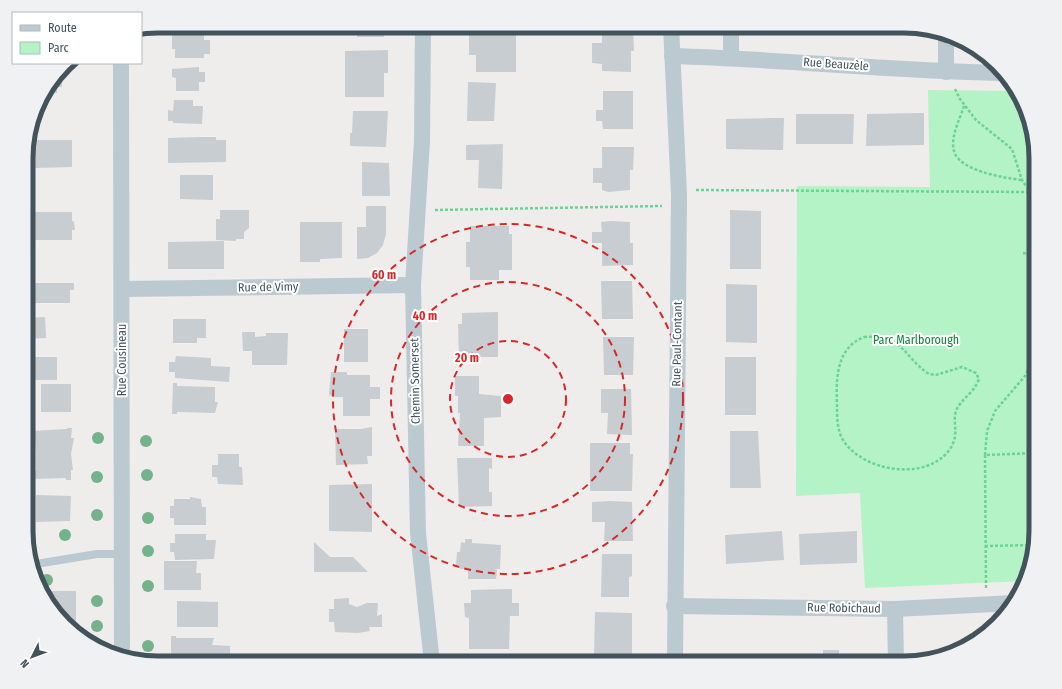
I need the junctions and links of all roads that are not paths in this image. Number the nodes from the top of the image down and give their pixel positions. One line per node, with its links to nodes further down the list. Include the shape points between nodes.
1 (423, 33): 10 (street, Chemin Somerset, via 422,141)
2 (671, 33): 5 (street, Rue Paul-Contant)
3 (731, 33): 6 (street)
4 (946, 40): 8 (street)
5 (672, 56): 6 (street, Rue Beauzèle); 15 (street, Rue Paul-Contant, via 678,190)
6 (731, 58): 8 (street, Rue Beauzèle)
7 (121, 64): 11 (street, Rue Cousineau)
8 (946, 72): 9 (street, Rue Beauzèle)
9 (995, 72)
10 (413, 285): 11 (street, Rue de Vimy); 18 (street, Chemin Somerset, via 418,533)
11 (122, 289): 12 (street, Rue Cousineau)
12 (122, 554): 13 (lane, via 85,556); 17 (street, Rue Cousineau)
13 (42, 563)
14 (1006, 603): 16 (street, Rue Robichaud)
15 (674, 606): 16 (street, Rue Robichaud); 19 (street, Rue Paul-Contant)
16 (895, 609): 20 (street)
17 (122, 651)
18 (431, 656)
19 (675, 656)
20 (896, 656)

